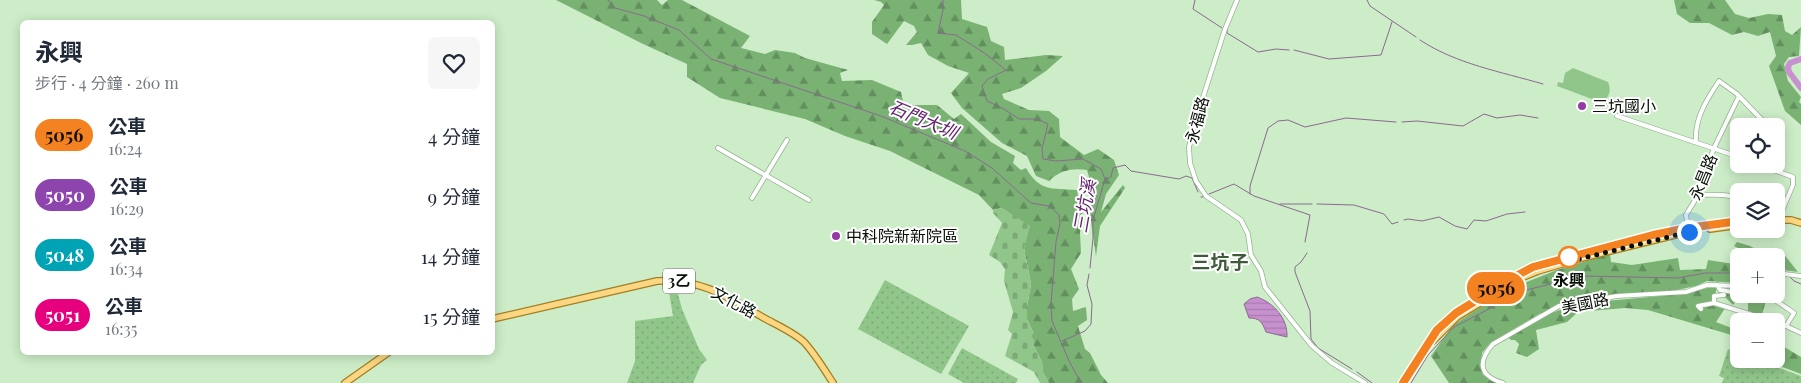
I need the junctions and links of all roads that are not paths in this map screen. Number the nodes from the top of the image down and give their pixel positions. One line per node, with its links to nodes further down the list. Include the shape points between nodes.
1 (1237, 0): 38 (street, 永福路, via 1216,56 1189,147 1196,181 1206,196 1241,220 1265,287 1312,346)
2 (1739, 96): 4 (street); 6 (street, via 1718,81 1704,105 1696,128); 8 (street, 永昌路)
3 (1617, 116): 6 (street)
4 (1760, 118)
5 (787, 140): 11 (street)
6 (1696, 142): 8 (street)
7 (718, 148): 11 (street)
8 (1714, 148): 9 (street); 12 (street, 永昌路)
9 (1730, 154)
10 (1782, 173): 16 (street, via 1793,177)
11 (766, 175): 14 (street); 15 (street)
12 (1698, 196): 13 (street); 21 (street, 永昌路, via 1686,215)
13 (1730, 197)
14 (752, 198)
15 (808, 200)
16 (1785, 203)
17 (1785, 219): 18 (main road)
18 (1801, 222)
19 (1730, 223): 21 (main road)
20 (1730, 226): 21 (main road)
21 (1689, 230): 39 (main road, via 1653,235 1533,267 1512,278 1456,313 1437,330)
22 (1785, 274): 23 (street)
23 (1801, 276)
24 (1717, 285): 25 (street, 美國路); 26 (street, via 1720,290); 40 (street, 美國路, via 1686,292 1616,296 1559,306 1493,344 1485,353 1485,372)
25 (1730, 286)
26 (1730, 292)
27 (1724, 295): 28 (street, via 1714,296)
28 (1714, 303): 30 (street, via 1698,306); 31 (street)
29 (1779, 303): 33 (street, via 1794,313)
30 (1701, 309)
31 (1746, 313)
32 (495, 318): 37 (main road, 文化路 / 3乙, via 657,281 694,283 721,293 797,337 814,354)
33 (1786, 326): 34 (street)
34 (1801, 333)
35 (386, 355): 36 (main road)
36 (345, 383)
37 (833, 383)
38 (1365, 383)
39 (1404, 383)
40 (1503, 383)

